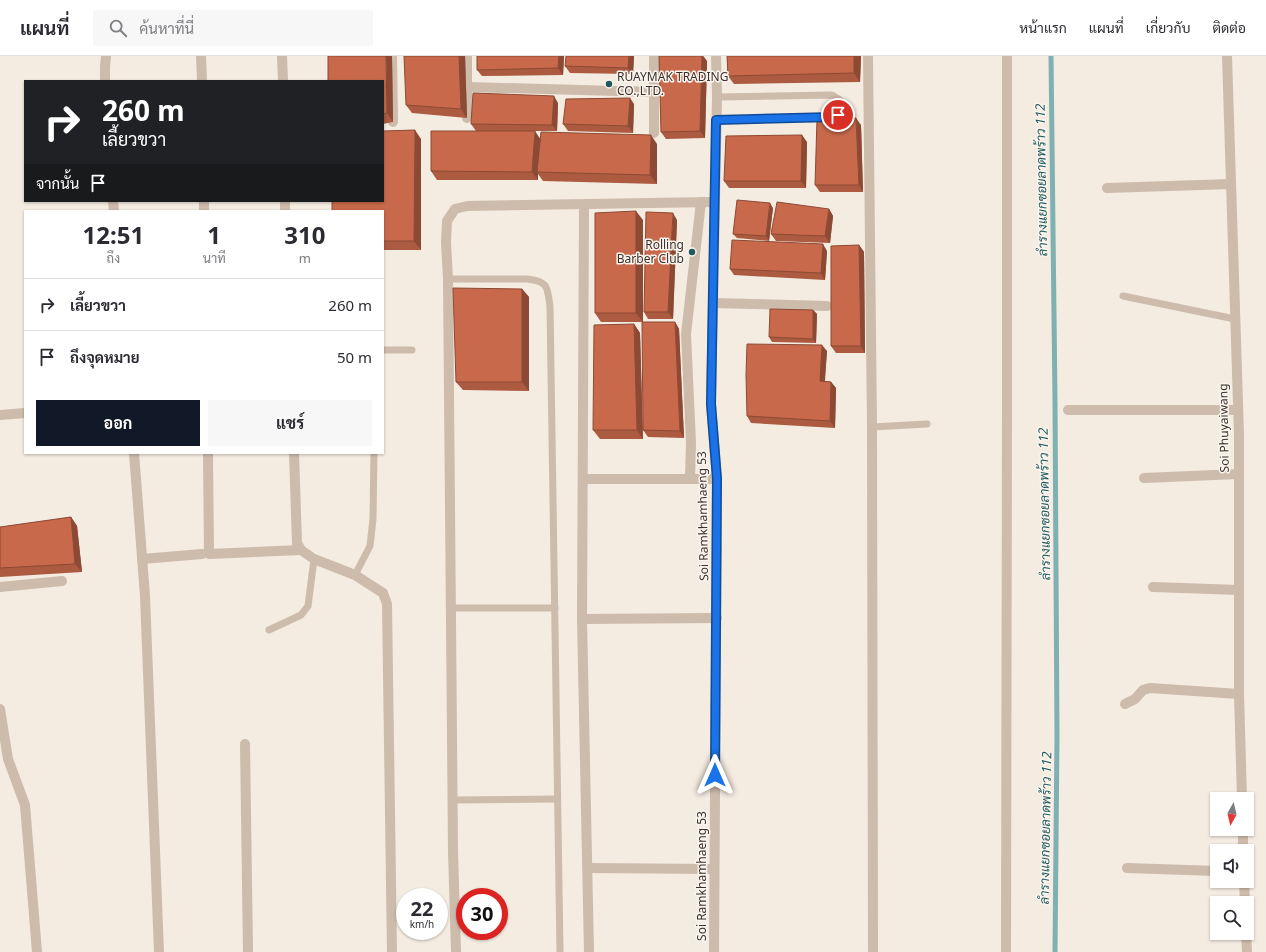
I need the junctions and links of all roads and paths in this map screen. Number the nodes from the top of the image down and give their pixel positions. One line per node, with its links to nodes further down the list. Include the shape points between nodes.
1 (106, 56): 11 (street)
2 (201, 56): 12 (street)
3 (282, 56): 13 (street)
4 (392, 56): 19 (street)
5 (468, 56): 14 (street)
6 (654, 56): 15 (street)
7 (716, 56): 16 (street, Soi Ramkhamhaeng 53)
8 (868, 56): 38 (street)
9 (1007, 56): 83 (street)
10 (1227, 56): 21 (street, Soi Phuyaiwang)
11 (105, 80)
12 (202, 80)
13 (283, 80)
14 (468, 87): 15 (street); 17 (street)
15 (654, 92): 20 (street)
16 (717, 97): 18 (street, Soi Ramkhamhaeng 53); 18 (lane, via 832,95 840,100 840,111 834,117)
17 (467, 118)
18 (716, 120): 24 (street, Soi Ramkhamhaeng 53)
19 (393, 122)
20 (654, 133)
21 (1231, 184): 22 (street); 30 (street, Soi Phuyaiwang)
22 (1107, 188)
23 (701, 202): 24 (street); 25 (street); 46 (street, via 686,334)
24 (714, 202): 28 (street, Soi Ramkhamhaeng 53)
25 (584, 204): 26 (street, via 467,206 455,209 447,221); 45 (street)
26 (448, 279): 57 (street); 58 (lane, via 528,279 540,281 547,287 550,306)
27 (1123, 296): 30 (lane)
28 (713, 303): 29 (street); 47 (street, Soi Ramkhamhaeng 53, via 711,404)
29 (826, 306)
30 (1235, 319): 34 (street, Soi Phuyaiwang)
31 (384, 350): 32 (lane)
32 (412, 350)
33 (1068, 410): 34 (street)
34 (1238, 410): 43 (street, Soi Phuyaiwang)
35 (24, 413): 36 (street)
36 (0, 415)
37 (927, 424): 38 (lane)
38 (872, 426): 82 (street)
39 (134, 454): 50 (street)
40 (208, 454): 48 (street, via 209,554)
41 (294, 454): 48 (street, via 297,542)
42 (374, 454): 52 (lane, via 370,546)
43 (1238, 474): 44 (street); 56 (street, Soi Phuyaiwang)
44 (1144, 478)
45 (583, 479): 46 (street); 60 (street)
46 (690, 479): 47 (street)
47 (717, 479): 59 (street, Soi Ramkhamhaeng 53)
48 (301, 550): 51 (street)
49 (202, 554): 50 (street)
50 (142, 558): 75 (street)
51 (314, 559): 52 (street); 61 (lane, via 308,606 301,615)
52 (355, 575): 77 (street, via 383,593 387,604)
53 (62, 581): 54 (street)
54 (0, 587)
55 (1153, 587): 56 (street)
56 (1239, 590): 62 (street, Soi Phuyaiwang)
57 (451, 608): 58 (lane); 68 (street)
58 (555, 608): 67 (lane)
59 (717, 618): 60 (street); 71 (street, Soi Ramkhamhaeng 53)
60 (582, 619): 69 (street)
61 (269, 630)
62 (1239, 694): 63 (street, via 1150,688 1143,690 1135,700); 66 (street, Soi Phuyaiwang)
63 (1125, 704)
64 (0, 709): 74 (street, via 8,759 26,805)
65 (245, 744): 76 (street)
66 (1242, 792)
67 (558, 799): 68 (lane); 79 (lane)
68 (452, 800): 78 (street)
69 (588, 868): 71 (street); 80 (street)
70 (1127, 868): 72 (street)
71 (714, 869): 81 (street, Soi Ramkhamhaeng 53)
72 (1210, 871)
73 (1246, 940): 84 (street)
74 (37, 952)
75 (159, 952)
76 (248, 952)
77 (392, 952)
78 (456, 952)
79 (560, 952)
80 (589, 952)
81 (714, 952)
82 (873, 952)
83 (1006, 952)
84 (1247, 952)

